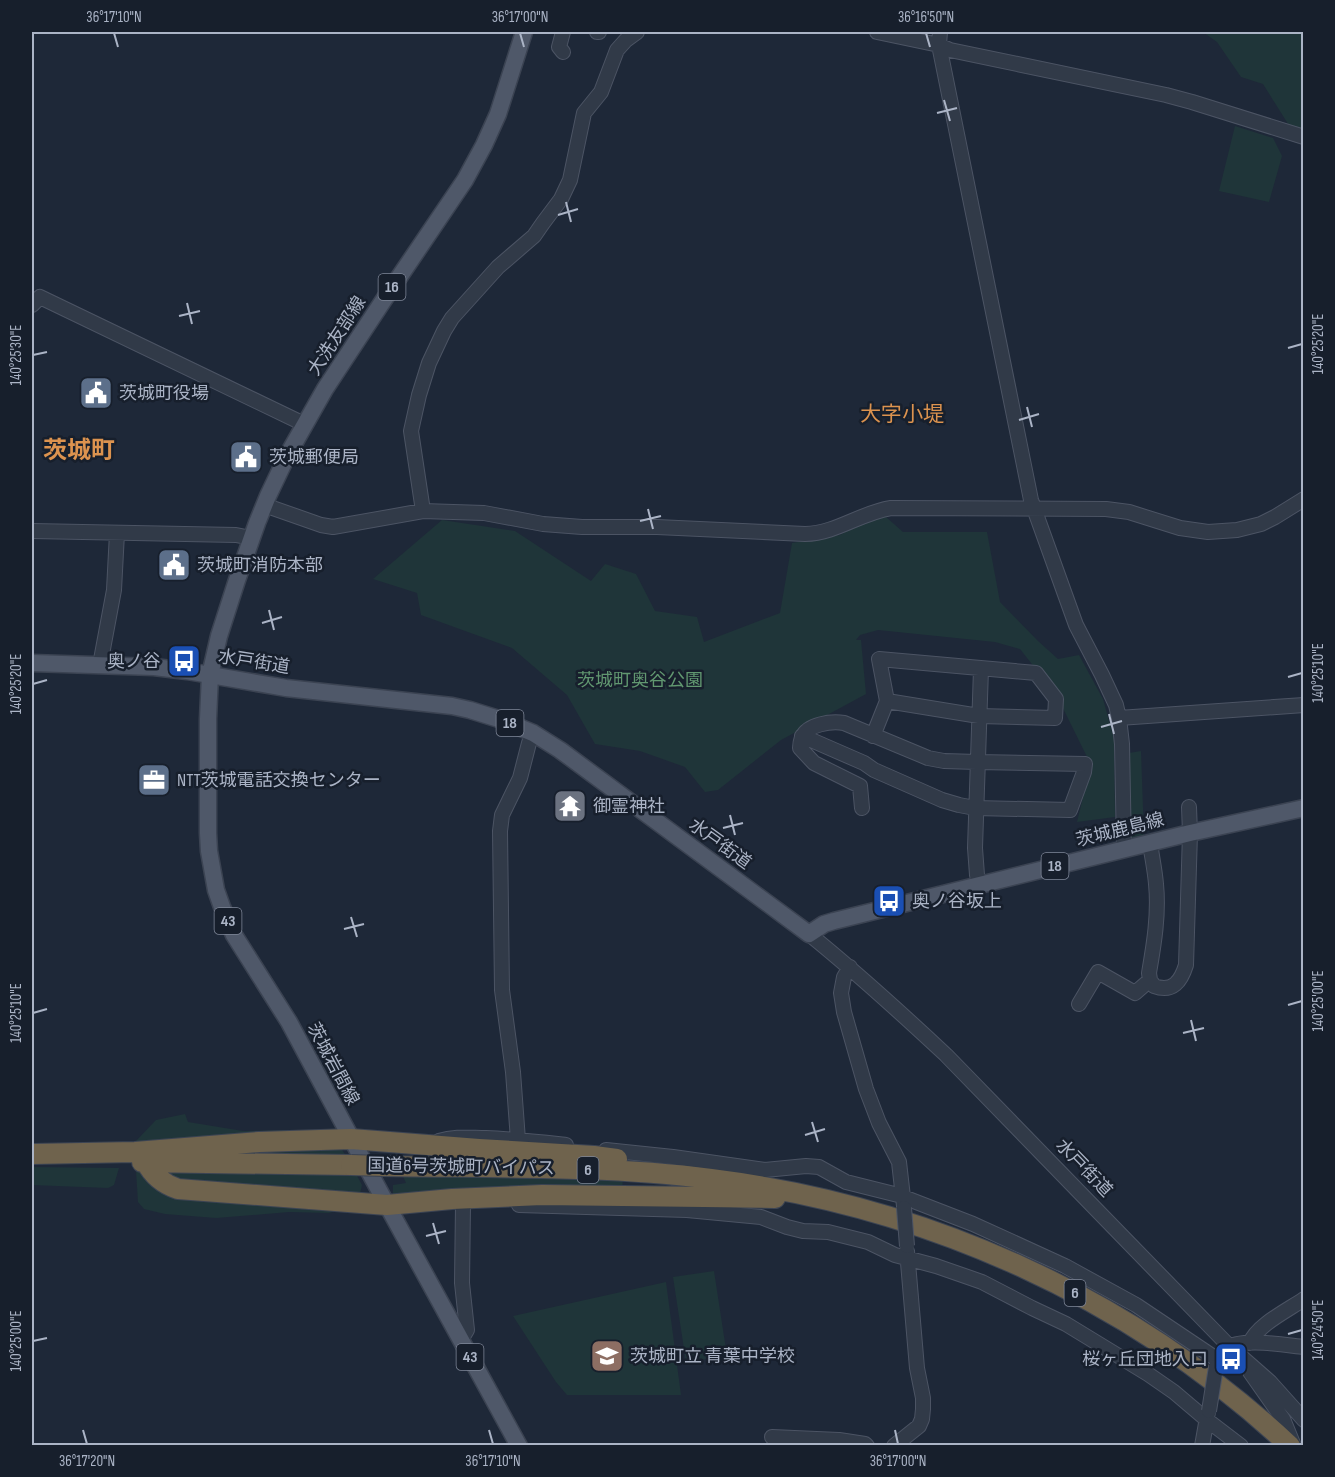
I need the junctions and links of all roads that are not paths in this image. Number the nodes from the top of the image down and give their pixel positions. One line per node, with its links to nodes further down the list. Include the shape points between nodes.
1 (524, 32): 9 (main road, 大洗友部線 / 16, via 498,114 476,161)
2 (563, 32): 6 (street, via 559,47)
3 (637, 32): 13 (street, via 617,50 601,92 584,113 570,180 561,199 534,236 498,267 452,318 429,363 411,431)
4 (877, 32): 5 (street)
5 (939, 38): 7 (street, via 950,50 1166,95); 12 (street)
6 (563, 52)
7 (1304, 137)
8 (32, 304): 9 (street, via 40,297)
9 (304, 424): 11 (main road, 大洗友部線 / 16)
10 (1304, 499): 12 (street, via 1261,524 1208,532 1106,509)
11 (264, 505): 13 (street, via 333,527); 16 (main road, 大洗友部線 / 16)
12 (1034, 510): 13 (street, via 891,508 816,534 582,527 484,513); 24 (street, via 1076,625)
13 (423, 511)
14 (32, 531): 15 (street)
15 (117, 533): 16 (street); 18 (street, via 114,590)
16 (251, 538): 20 (main road, 大洗友部線 / 16)
17 (32, 663): 18 (main road, 水戸街道)
18 (100, 665): 20 (main road, 水戸街道)
19 (981, 669): 21 (street, via 879,659); 23 (street); 23 (street, via 1036,673 1056,699 1055,718)
20 (210, 675): 25 (main road, 水戸街道 / 18, via 286,688 452,706 487,714); 41 (main road, 茨城岩間線 / 43, via 207,815 216,890 234,935 289,1022)
21 (887, 700): 23 (street); 27 (street)
22 (1304, 705): 24 (street)
23 (979, 716): 28 (street)
24 (1119, 718): 35 (street)
25 (533, 734): 37 (main road, 水戸街道 / 18, via 592,773); 42 (street, via 520,778 502,815 500,831 502,990)
26 (802, 736): 27 (street, via 809,728 832,722); 30 (street, via 800,747 807,757 860,786); 31 (street, via 942,800)
27 (873, 736): 28 (street, via 928,758)
28 (977, 762): 31 (street); 31 (street, via 1085,764 1070,810)
29 (1189, 807): 33 (street)
30 (862, 808)
31 (975, 808): 36 (street)
32 (1304, 808): 33 (main road, 茨城鹿島線 / 18)
33 (1190, 833): 34 (main road, 茨城鹿島線 / 18); 39 (street, via 1186,965 1182,977 1172,986 1158,987)
34 (1150, 843): 35 (main road, 茨城鹿島線 / 18); 39 (street, via 1156,910)
35 (1124, 849): 36 (main road, 茨城鹿島線 / 18)
36 (980, 885): 37 (main road, 茨城鹿島線 / 18, via 834,921)
37 (809, 934): 38 (street, 水戸街道)
38 (849, 967): 50 (street, via 841,993 844,1012 866,1089 899,1162); 57 (street, 水戸街道, via 908,1018)
39 (1150, 980): 40 (street, via 1135,993 1098,972)
40 (1079, 1004)
41 (351, 1138): 43 (highway); 45 (highway, via 259,1142); 51 (main road, 茨城岩間線 / 43)
42 (518, 1140): 43 (street, via 454,1137); 50 (street, via 765,1170 819,1167 846,1182 898,1195)
43 (429, 1145): 47 (highway, via 594,1156 699,1169 771,1180)
44 (32, 1154): 45 (highway)
45 (138, 1159): 46 (highway, 国道6号茨城町バイパス / 6); 47 (highway, 国道6号茨城町バイパス / 6, bridge, via 635,1172); 51 (highway, via 160,1180 178,1189)
46 (32, 1161)
47 (792, 1192): 48 (highway, 国道6号茨城町バイパス / 6)
48 (828, 1200): 49 (highway, via 553,1195); 62 (highway, 国道6号茨城町バイパス / 6, via 936,1231 1070,1290 1177,1355)
49 (458, 1202): 51 (highway); 52 (street, via 687,1210 761,1217 803,1231 828,1232 868,1242 895,1255); 54 (street, via 467,1330)
50 (904, 1203): 52 (street, bridge); 58 (street, via 973,1224 1065,1266 1136,1305)
51 (387, 1205): 54 (main road, 茨城岩間線 / 43)
52 (907, 1252): 59 (street, via 982,1281 1066,1324); 65 (street, via 923,1409 919,1426)
53 (1304, 1299): 55 (street, via 1263,1327)
54 (461, 1340): 63 (main road, 茨城岩間線 / 43)
55 (1250, 1343): 56 (street); 57 (street)
56 (1304, 1347)
57 (1233, 1349): 58 (street, via 1220,1354); 60 (street, 水戸街道); 62 (street, 水戸街道, via 1277,1410)
58 (1217, 1363): 59 (street, bridge)
59 (1208, 1415): 66 (street); 67 (street)
60 (1304, 1420)
61 (772, 1437): 64 (street, via 839,1440)
62 (1291, 1440)
63 (519, 1446)
64 (867, 1446)
65 (894, 1446)
66 (1202, 1446)
67 (1241, 1446)

